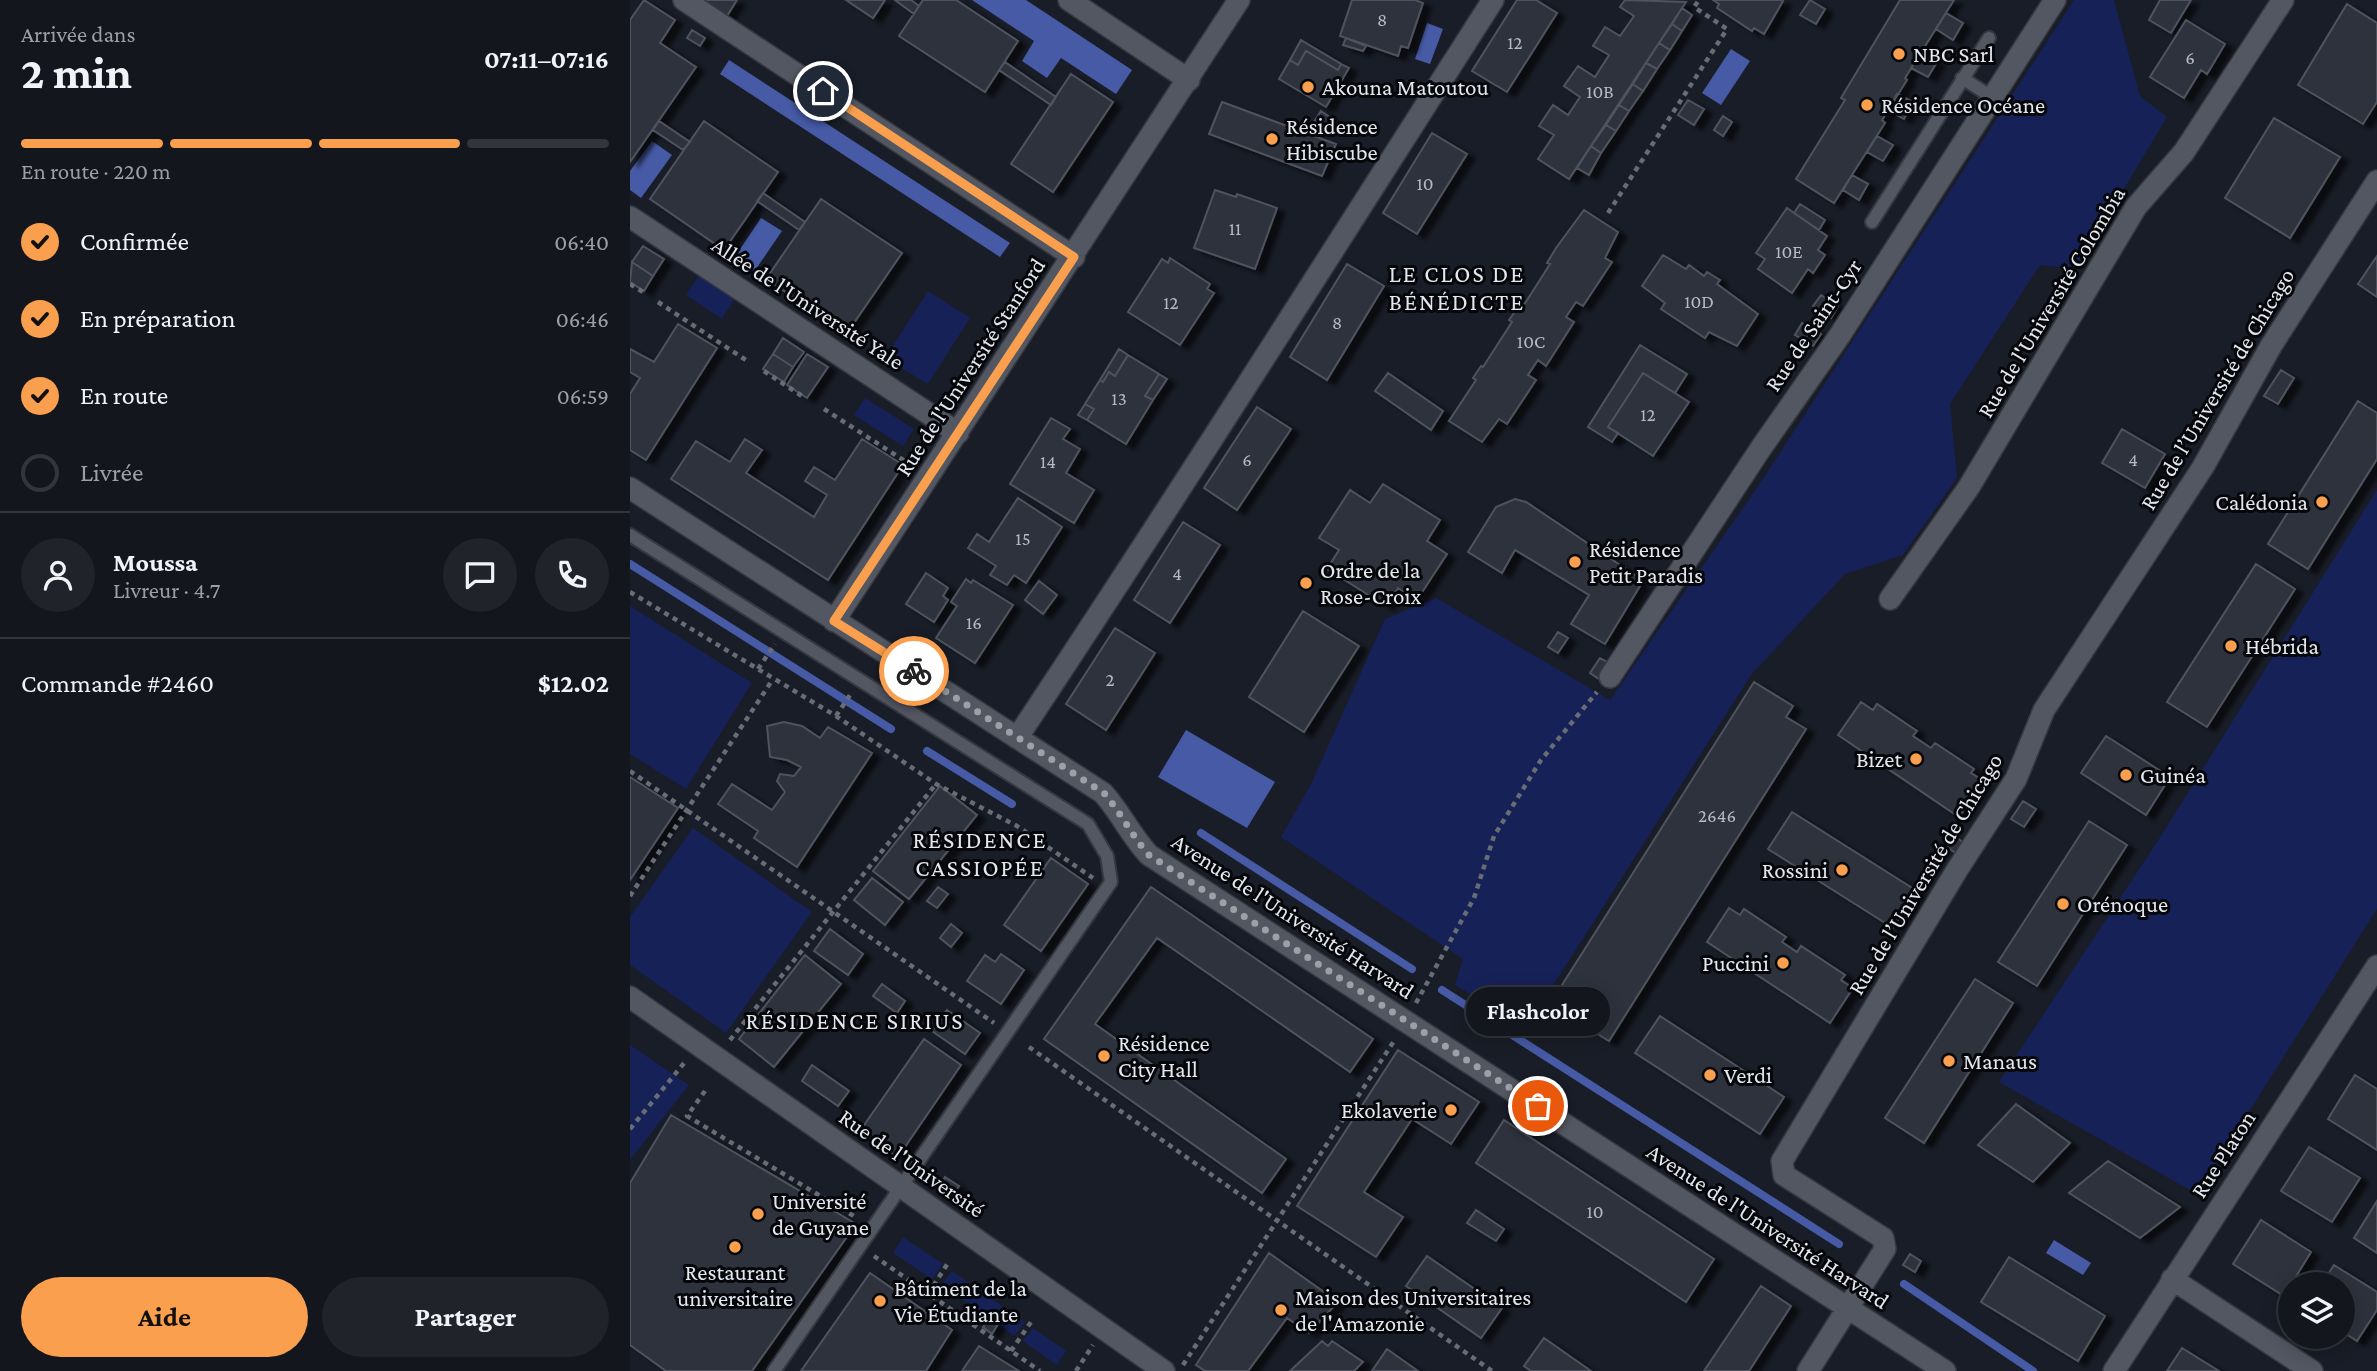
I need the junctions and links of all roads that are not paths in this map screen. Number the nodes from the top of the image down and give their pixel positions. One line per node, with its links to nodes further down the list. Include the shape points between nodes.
1 (684, 0): 14 (street)
2 (1069, 0): 9 (street)
3 (1239, 0): 9 (street, Rue de l'Université Stanford)
4 (1493, 0): 21 (street, via 1178,497 1108,595)
5 (2055, 0): 10 (street, Rue de Saint-Cyr)
6 (2283, 0): 18 (street, Rue de l'Université Colombia, via 2184,152 2136,207 1969,487)
7 (1989, 38): 8 (lane)
8 (1962, 78): 10 (lane); 13 (lane)
9 (1189, 79): 14 (street, Rue de l'Université Stanford)
10 (1992, 97): 20 (street, Rue de Saint-Cyr, via 1840,335)
11 (2377, 181): 26 (street, Rue de l’Université de Chicago, via 2271,346 2203,467 2044,710 2016,779 1782,1161 1784,1175 1883,1238 1885,1248)
12 (630, 217): 15 (street, Allée de l'Université Yale)
13 (1872, 222)
14 (1074, 257): 15 (street, Rue de l'Université Stanford)
15 (958, 433): 19 (street, Rue de l'Université Stanford)
16 (630, 488): 19 (street, Avenue de l'Université Harvard)
17 (630, 534): 24 (lane, via 1088,824 1107,856 1111,882)
18 (1890, 599)
19 (834, 621): 21 (street, Avenue de l'Université Harvard)
20 (1610, 677)
21 (1017, 738): 26 (street, Avenue de l'Université Harvard, via 1104,793 1149,855)
22 (2377, 966): 25 (street, Rue Platon)
23 (630, 997): 24 (street, Rue de l'Université)
24 (902, 1188): 27 (street, Rue de l'Université); 28 (lane)
25 (2172, 1279): 31 (street, Rue Platon); 32 (street)
26 (1848, 1310): 29 (street, Rue de l’Université de Chicago); 30 (street, Avenue de l'Université Harvard)
27 (1174, 1368)
28 (774, 1371)
29 (1808, 1371)
30 (1945, 1371)
31 (2114, 1371)
32 (2312, 1371)

